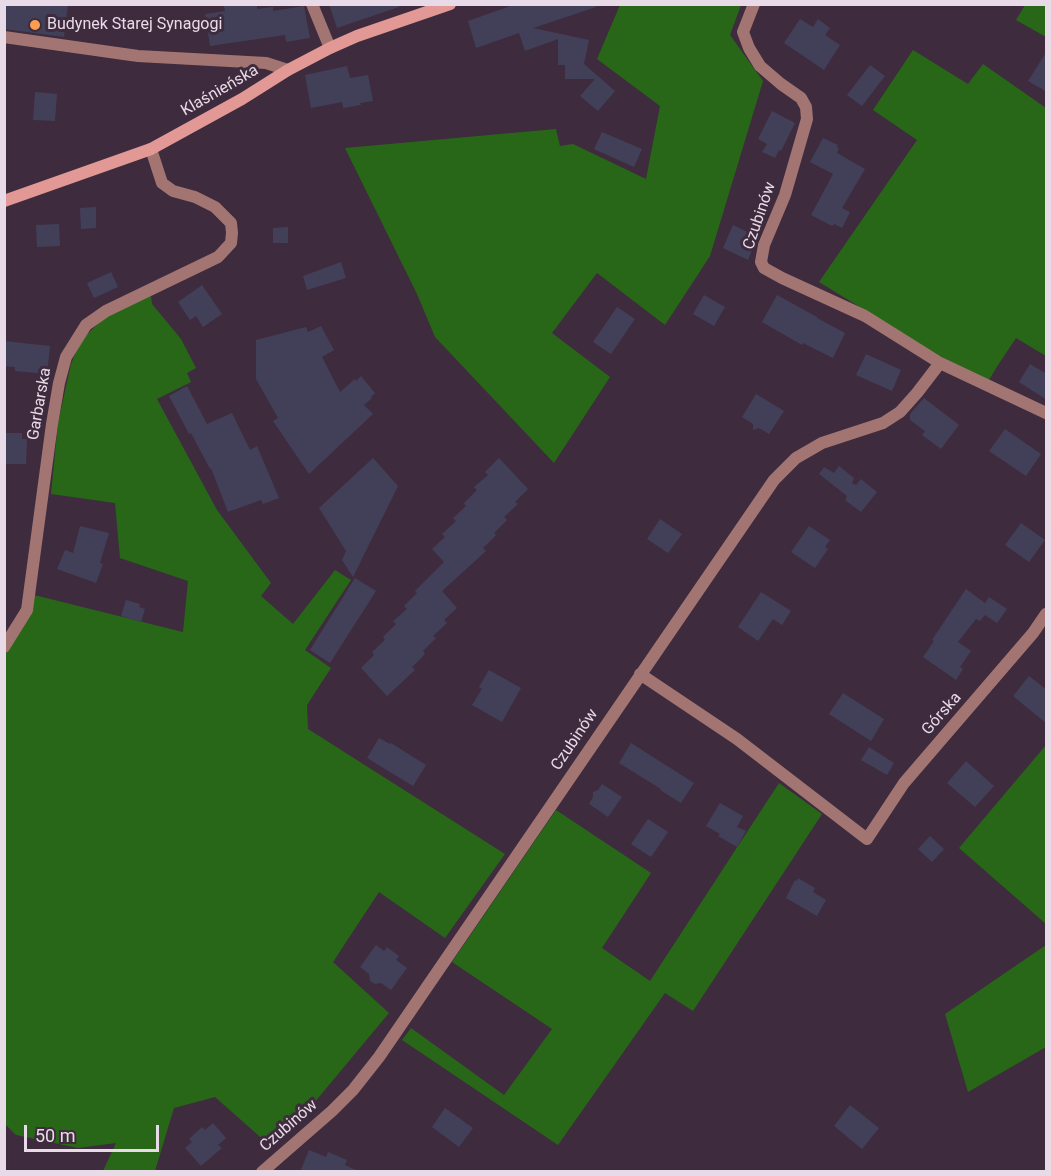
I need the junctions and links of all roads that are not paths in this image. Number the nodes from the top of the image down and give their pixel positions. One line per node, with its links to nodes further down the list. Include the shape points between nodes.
1 (312, 4): 5 (street)
2 (450, 4): 5 (street, Klaśnieńska)
3 (754, 4): 9 (street, Czubinów, via 743,32 748,48 760,66 801,98 807,119 785,195 764,245 764,268 865,316)
4 (4, 37): 6 (street, via 138,56 266,63)
5 (330, 48): 6 (street, Klaśnieńska)
6 (288, 70): 7 (street, Klaśnieńska)
7 (151, 149): 8 (street, Klaśnieńska); 12 (street, Garbarska, via 162,183 215,207 231,223 231,243 218,257 106,311 86,325 66,357 52,424 27,610)
8 (4, 201)
9 (940, 363): 10 (street, Czubinów); 13 (street, Czubinów, via 900,412 884,423 822,443 796,458 774,480)
10 (1047, 413)
11 (1047, 614): 13 (street, Górska, via 904,783 867,839 737,739)
12 (4, 648)
13 (640, 674): 14 (street, Czubinów, via 379,1057 332,1111)
14 (262, 1172)

